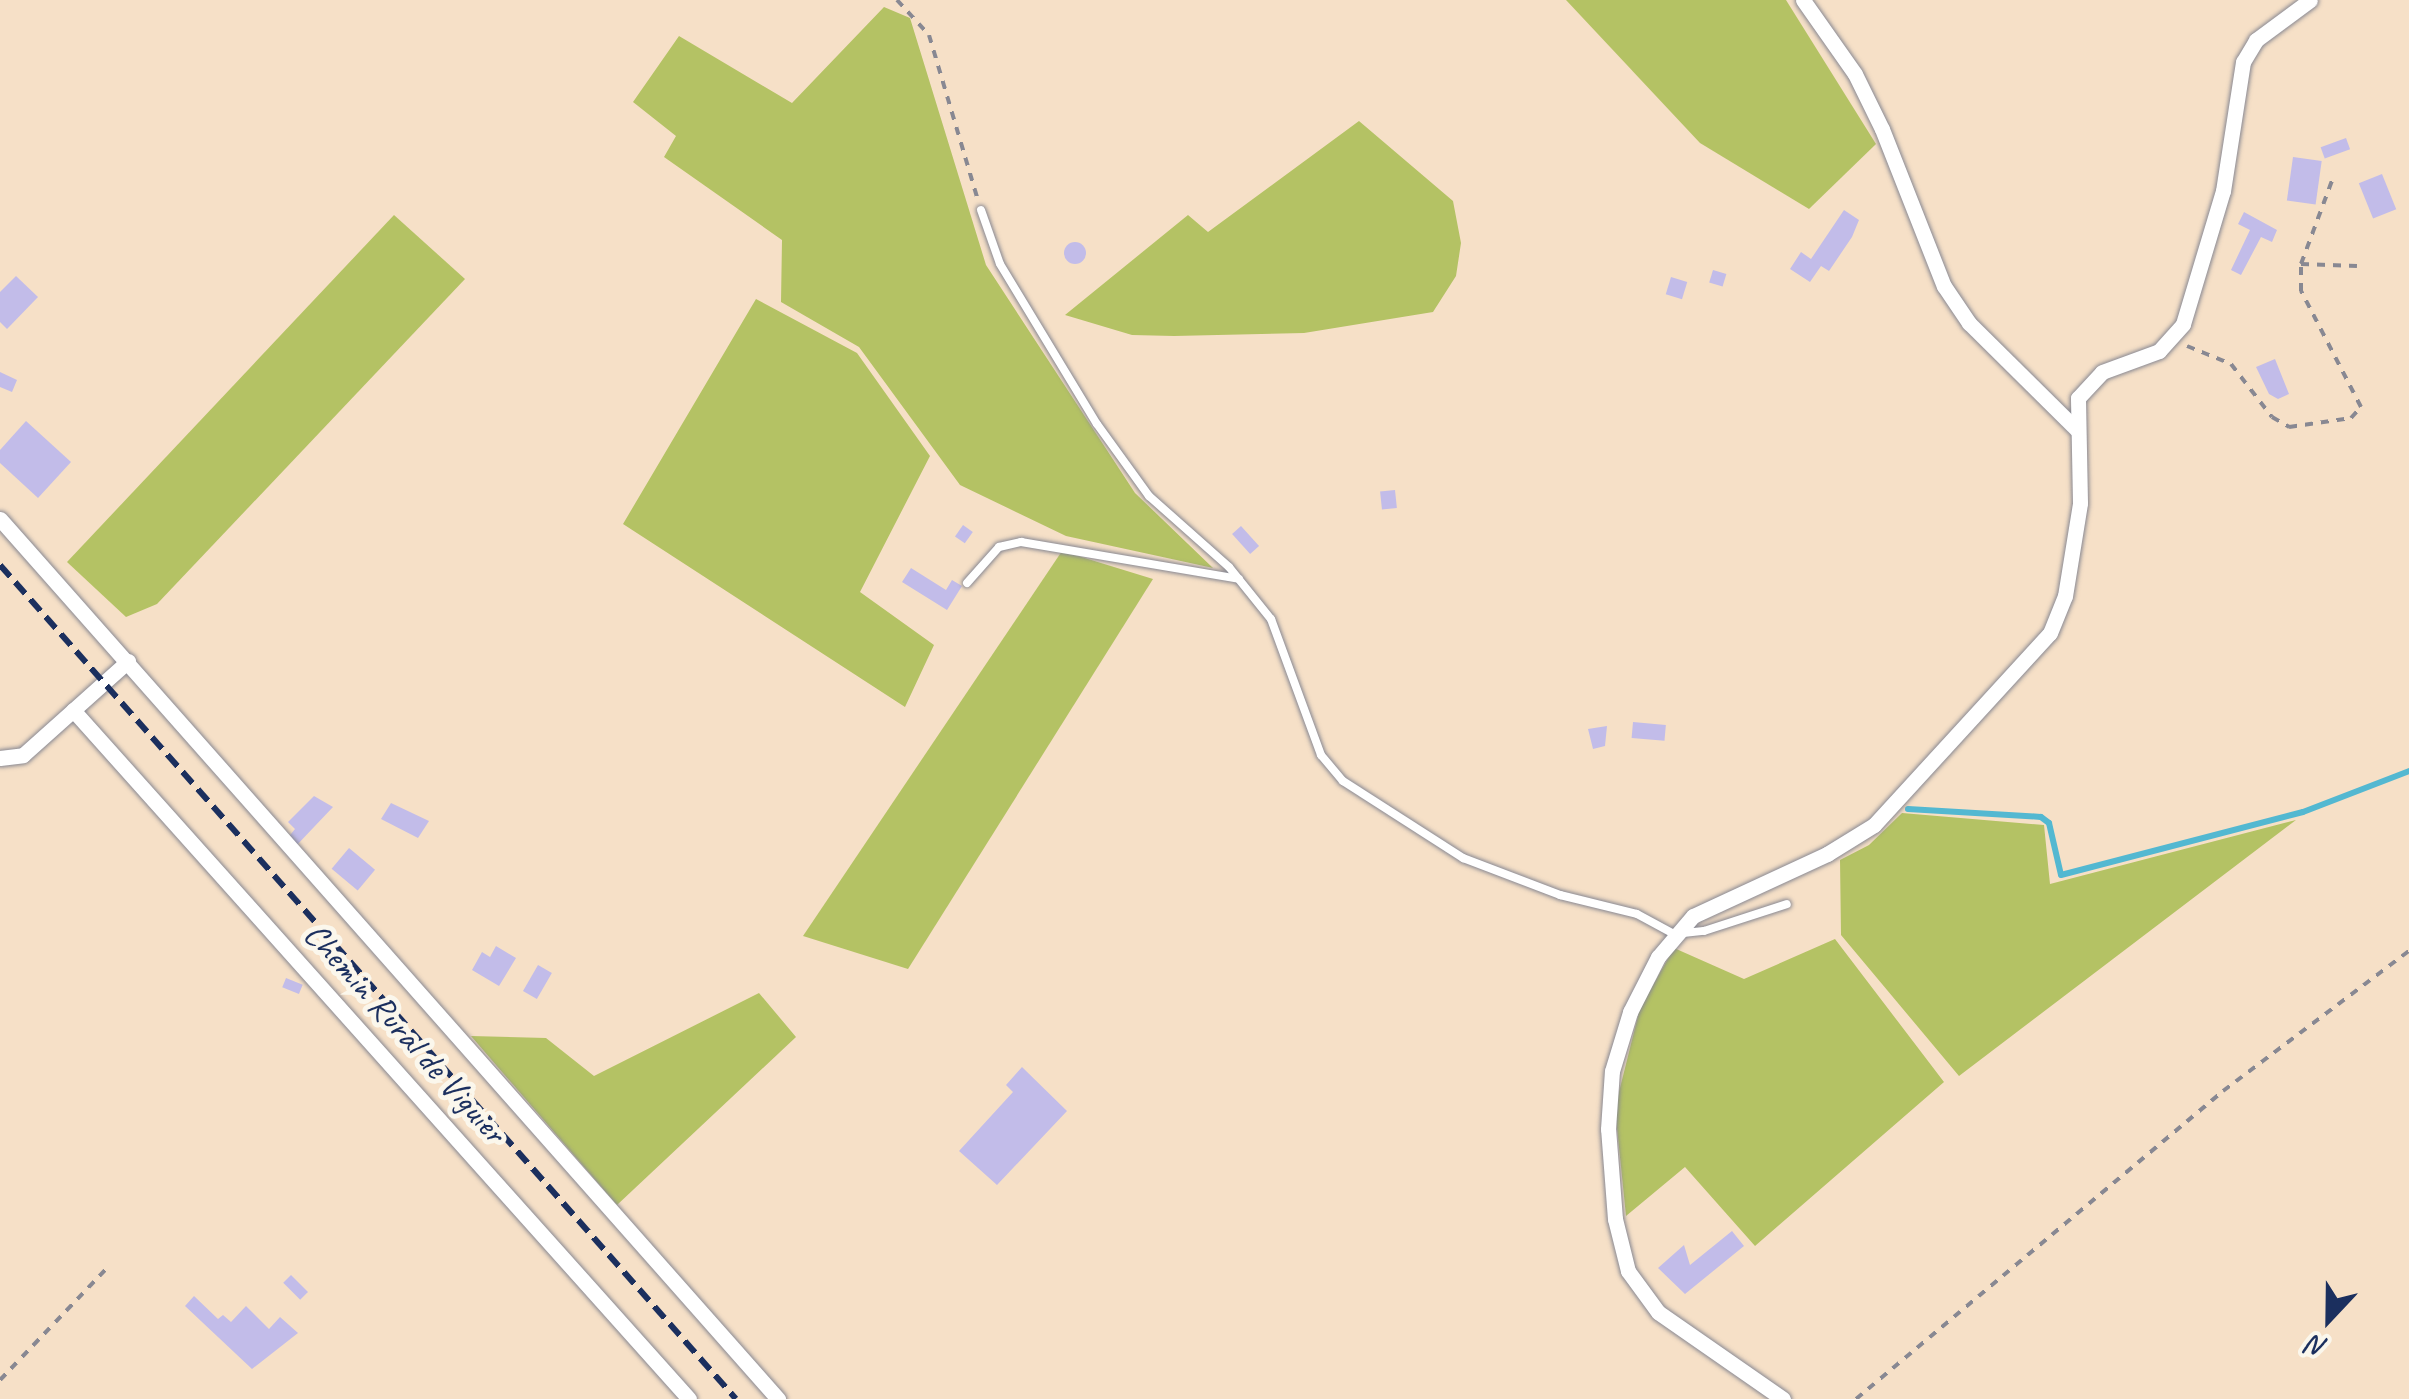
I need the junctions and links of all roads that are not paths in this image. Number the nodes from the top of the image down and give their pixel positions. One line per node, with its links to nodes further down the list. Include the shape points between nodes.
1 (1803, 0): 4 (street, via 1855,74 1944,286 1969,323)
2 (2310, 0): 4 (street, via 2256,40 2243,62 2223,191 2173,340 2090,382 2078,398)
3 (980, 210): 6 (lane, via 1000,264 1097,424 1149,496)
4 (2076, 429): 12 (street, via 2080,503 2065,596 2032,660 1874,824 1827,854 1718,900)
5 (0, 519): 8 (street)
6 (1239, 579): 7 (lane, via 1021,542 999,548); 12 (lane, via 1280,636 1322,755 1342,781 1464,858 1560,895 1637,914)
7 (967, 584)
8 (128, 661): 9 (street); 14 (street)
9 (73, 710): 10 (street, via 23,755); 13 (street, Chemin Rural de Viguier)
10 (0, 758)
11 (1787, 904): 12 (lane)
12 (1674, 934): 15 (street, via 1630,1012 1612,1072 1608,1129 1619,1246 1640,1294 1658,1312)
13 (689, 1399)
14 (778, 1399)
15 (1783, 1399)

